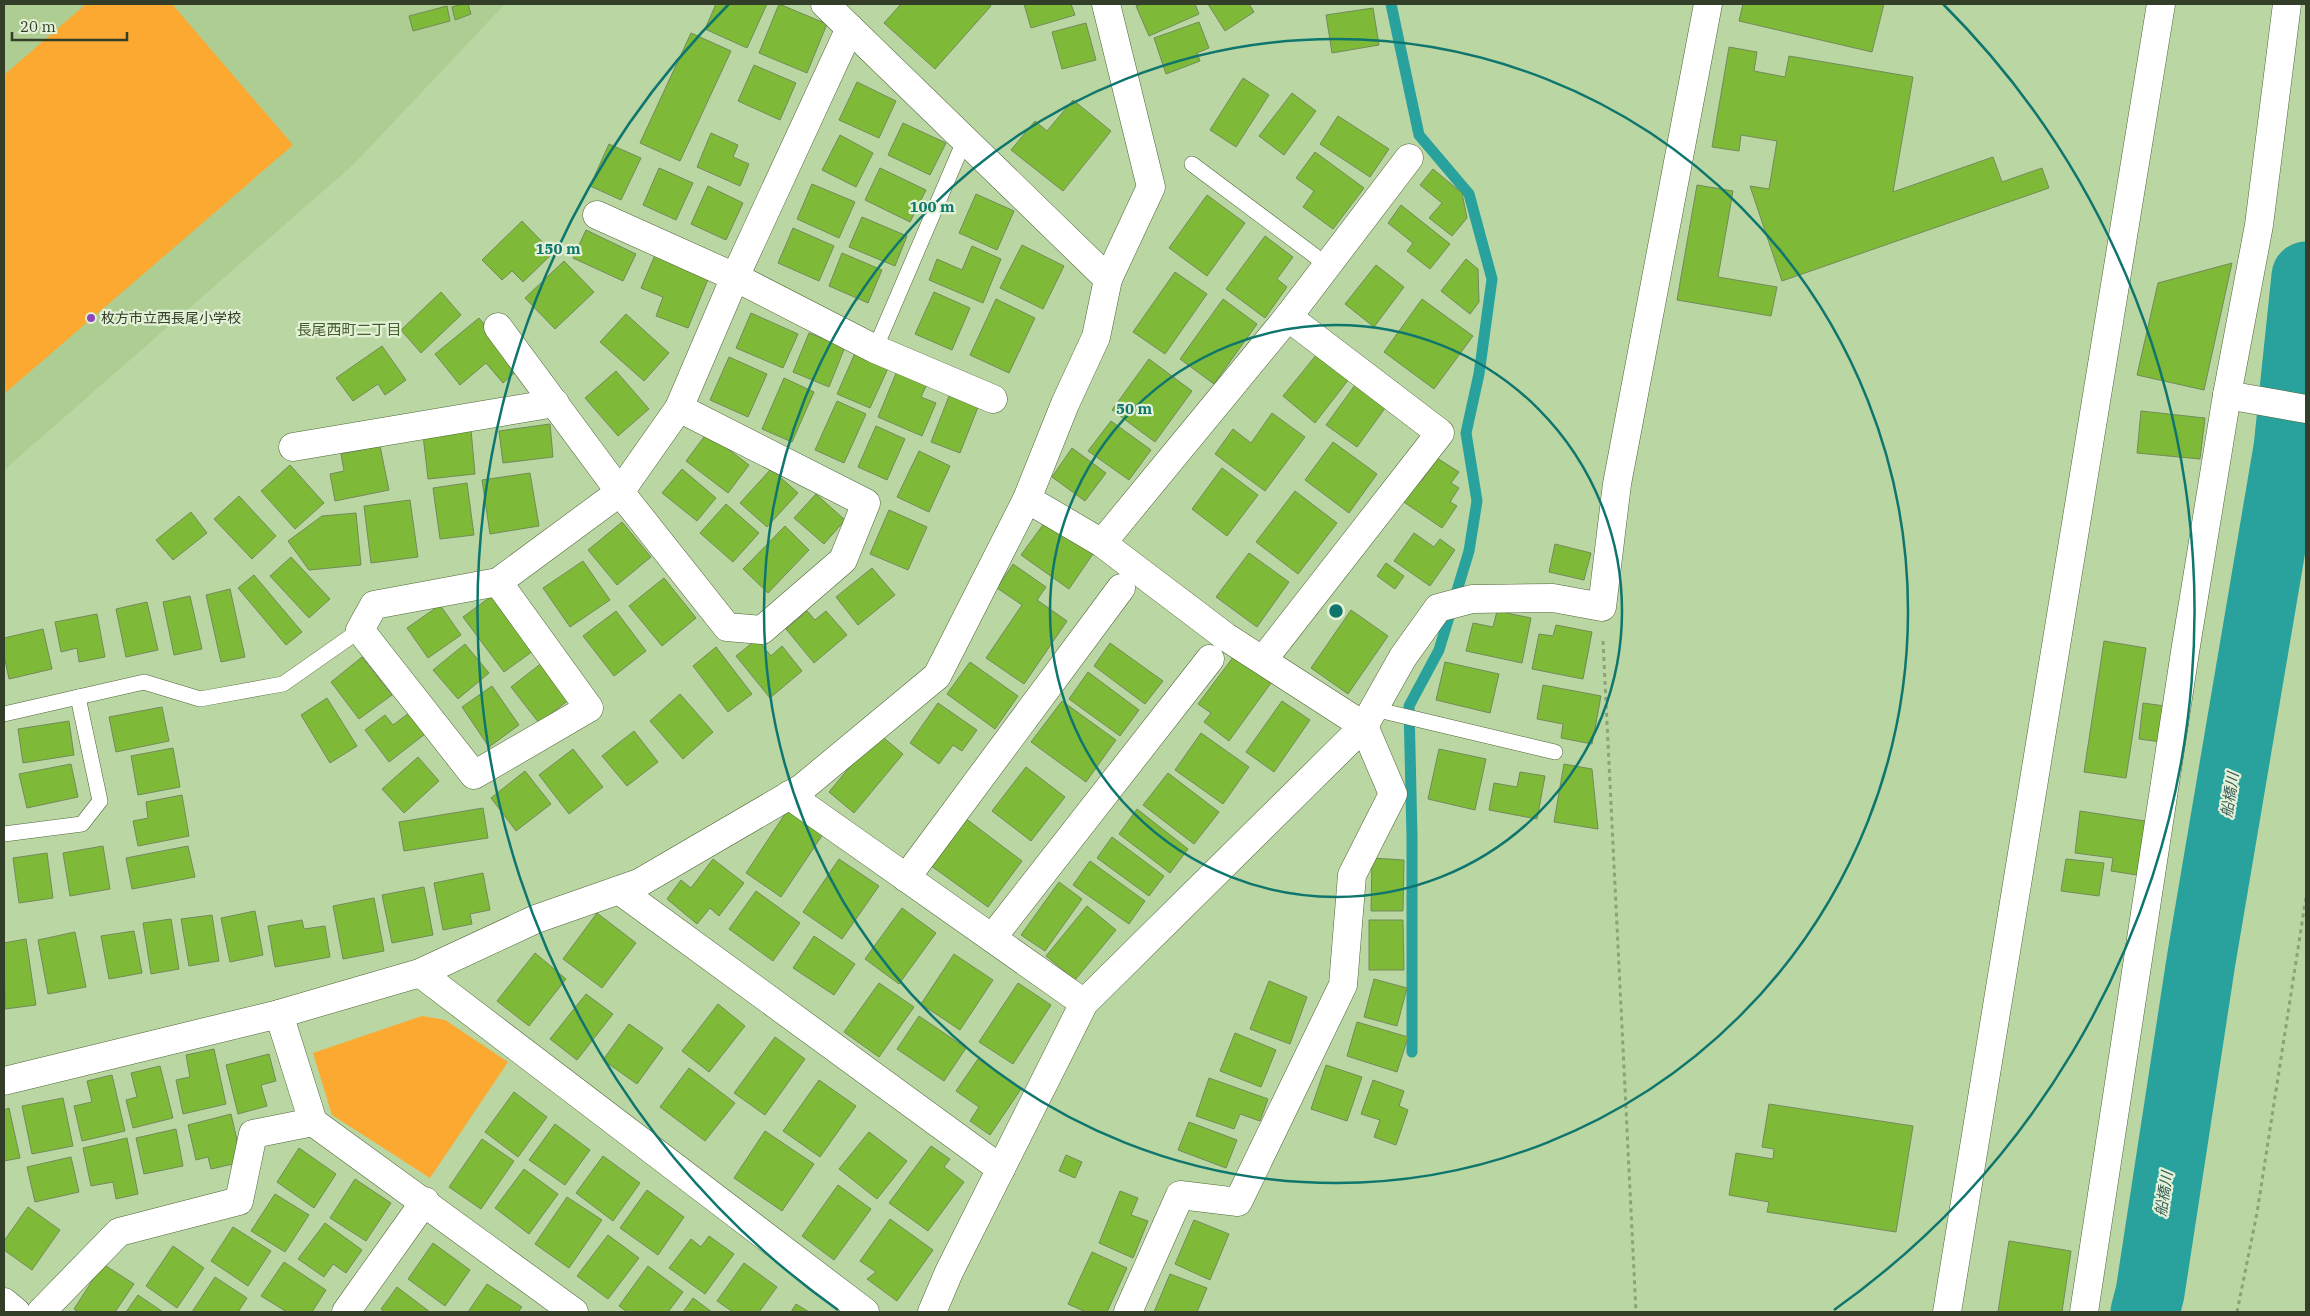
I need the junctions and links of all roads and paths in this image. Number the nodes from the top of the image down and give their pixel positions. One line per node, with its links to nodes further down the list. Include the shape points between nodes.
1 (825, 4): 6 (street)
2 (1106, 4): 13 (street, via 1151,187)
3 (1708, 4): 28 (street, via 1617,484)
4 (2161, 4): 58 (street)
5 (2288, 4): 17 (street)
6 (850, 28): 7 (street); 12 (street)
7 (965, 139): 13 (street); 16 (lane)
8 (1409, 158): 11 (street)
9 (1192, 164): 11 (lane)
10 (597, 215): 12 (street)
11 (1328, 265): 14 (street)
12 (735, 277): 16 (street); 20 (street)
13 (1108, 279): 24 (street, via 1096,336)
14 (1288, 317): 25 (street); 31 (street, via 1440,433)
15 (498, 327): 19 (street)
16 (874, 349): 18 (street)
17 (2235, 397): 21 (street); 59 (street, via 2185,652)
18 (993, 399)
19 (556, 403): 22 (street); 23 (street)
20 (679, 408): 23 (street); 23 (street, via 866,503 843,560 762,630 727,627)
21 (2306, 409)
22 (293, 447)
23 (620, 492): 26 (street)
24 (1027, 499): 25 (street); 36 (street, via 937,676)
25 (1102, 543): 31 (street)
26 (498, 582): 29 (street, via 374,605); 29 (street, via 589,708 474,776)
27 (1121, 588): 38 (street)
28 (1602, 608): 34 (street, via 1553,598 1472,599 1438,608 1403,657); 57 (path)
29 (360, 630): 32 (lane, via 283,684 200,699 144,682)
30 (1210, 659): 41 (street)
31 (1263, 660): 34 (street)
32 (78, 697): 33 (lane); 37 (lane, via 100,801 82,824)
33 (4, 714)
34 (1378, 716): 35 (lane, via 1423,719); 43 (street); 56 (street, via 1393,794 1352,875 1343,985 1238,1202 1180,1195)
35 (1555, 752)
36 (789, 795): 38 (street); 39 (street, via 640,883)
37 (4, 834)
38 (906, 878): 41 (street)
39 (619, 890): 42 (street, via 536,919); 47 (street)
40 (2306, 897): 60 (path, via 2257,1213)
41 (992, 938): 43 (street)
42 (420, 973): 44 (street); 54 (street)
43 (1084, 1003): 47 (street)
44 (279, 1014): 45 (street); 46 (street)
45 (4, 1081)
46 (313, 1122): 48 (street); 52 (street, via 253,1134 239,1201 119,1232)
47 (1001, 1169): 55 (street)
48 (424, 1201): 50 (street); 53 (street)
49 (4, 1302): 51 (street)
50 (561, 1308)
51 (16, 1312)
52 (42, 1312)
53 (346, 1312)
54 (865, 1312)
55 (932, 1312)
56 (1128, 1312)
57 (1636, 1312)
58 (1948, 1312)
59 (2084, 1312)
60 (2237, 1312)

